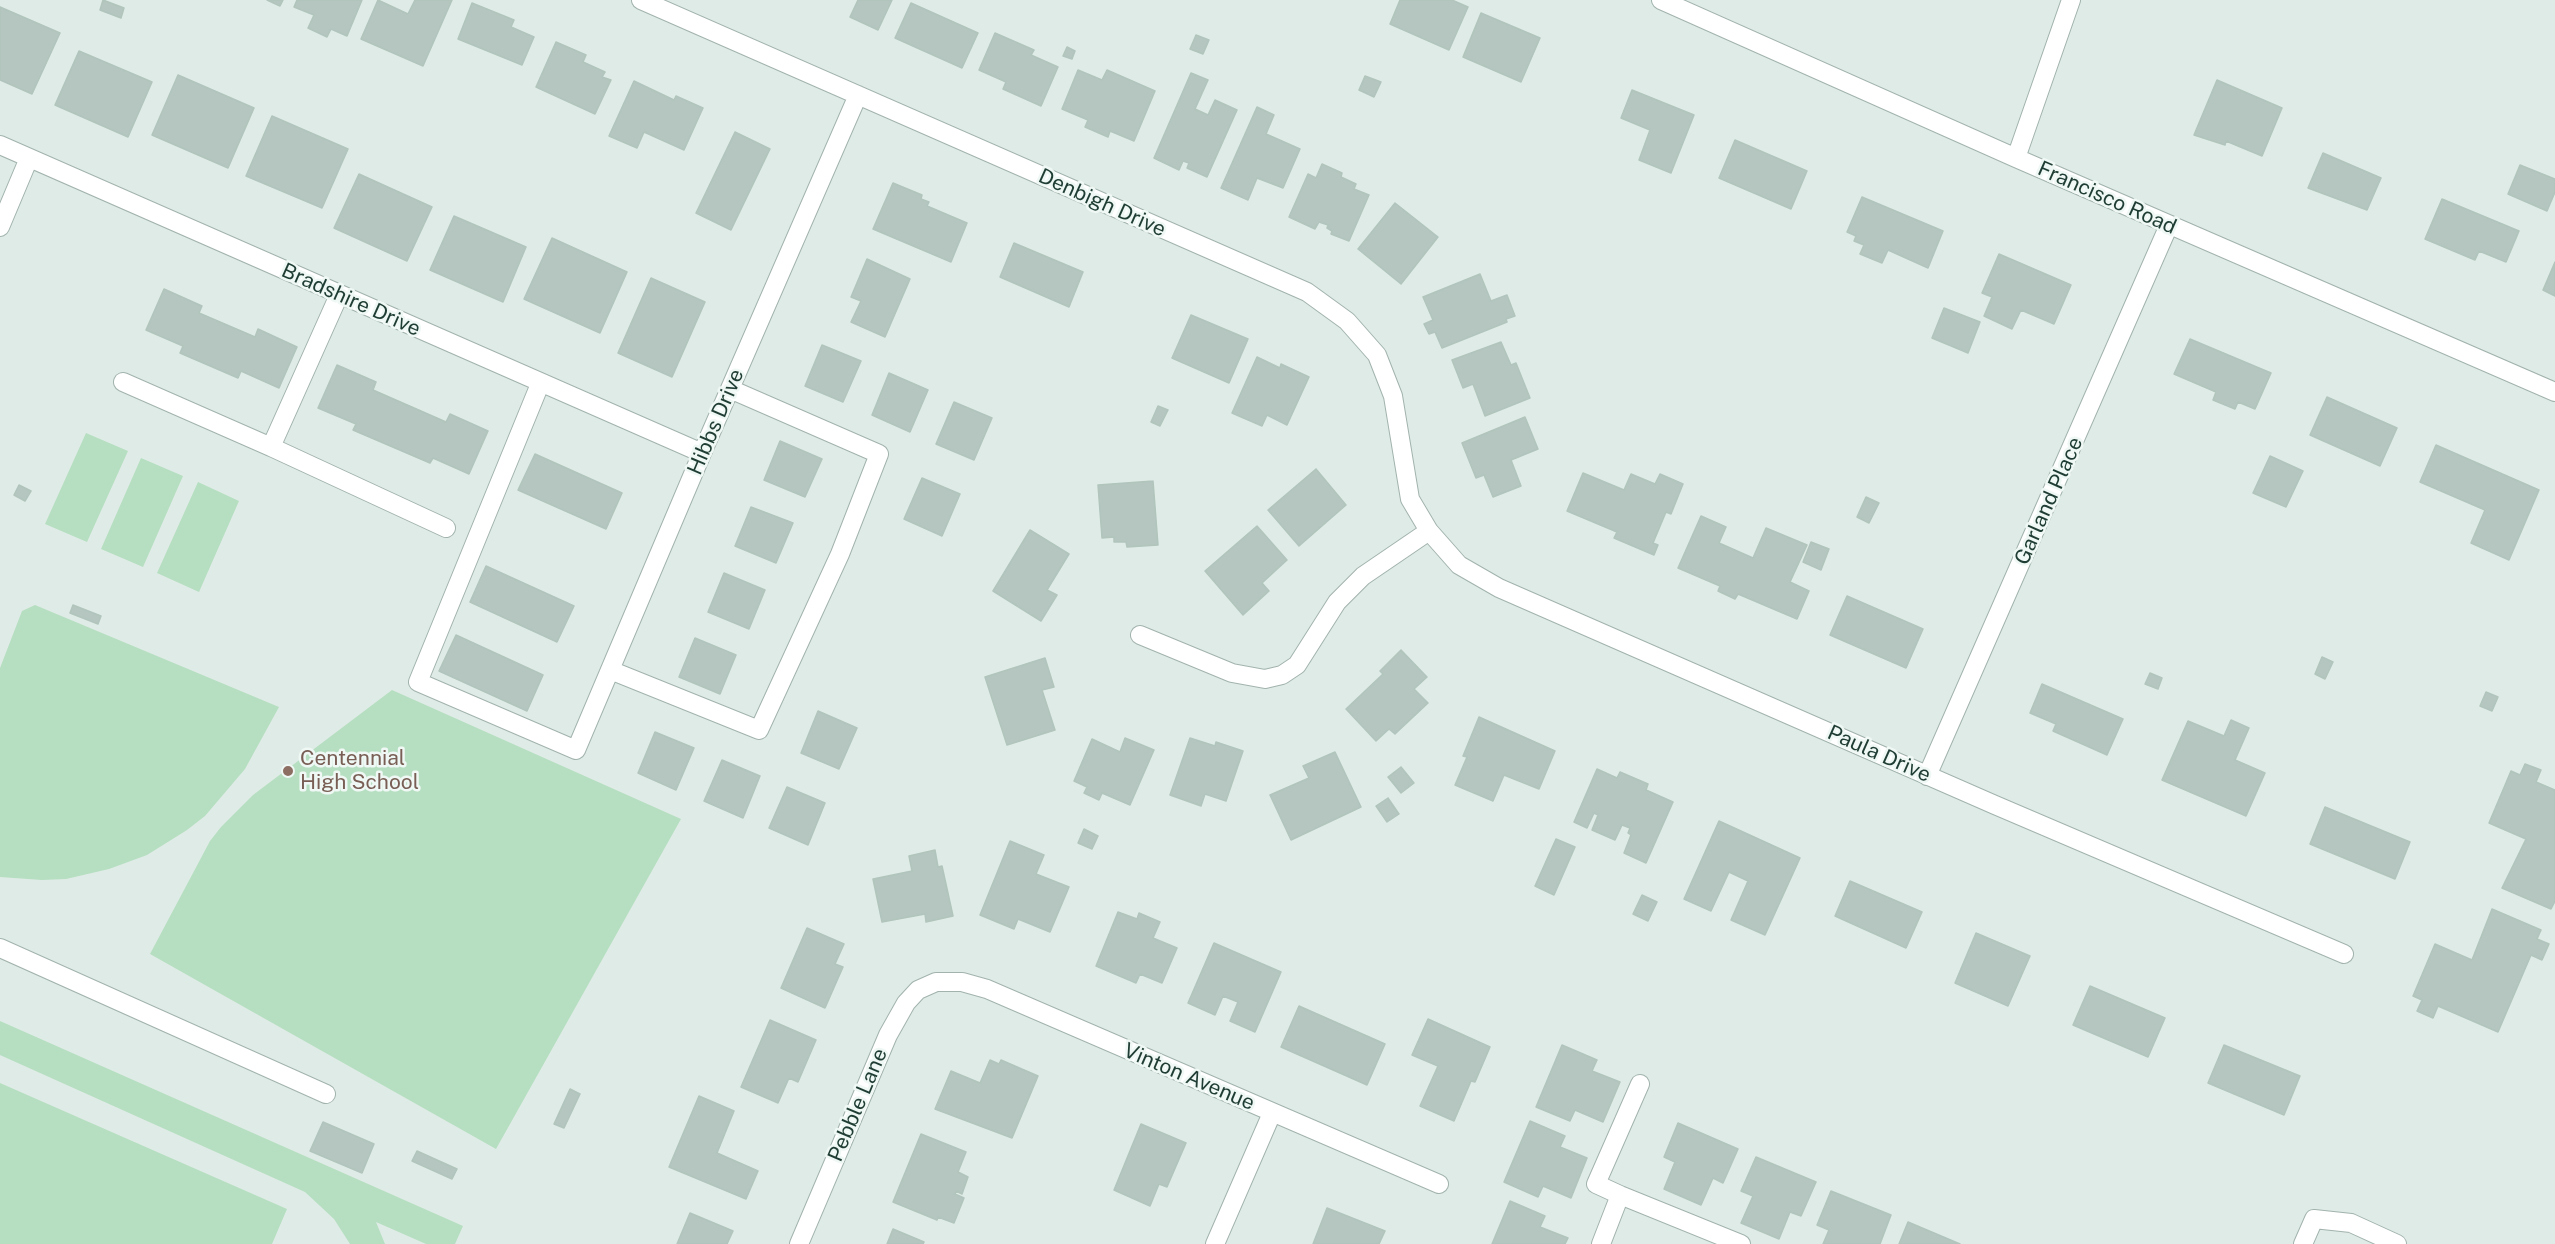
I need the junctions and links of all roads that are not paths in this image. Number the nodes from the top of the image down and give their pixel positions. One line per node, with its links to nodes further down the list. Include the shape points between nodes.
1 (641, 0): 4 (street, Denbigh Drive)
2 (1661, 0): 7 (street, Francisco Road)
3 (2071, 0): 7 (street)
4 (858, 95): 13 (street, Hibbs Drive); 18 (street, Denbigh Drive, via 1307,292 1347,321 1377,355 1393,396 1410,499)
5 (0, 145): 6 (street, Bradshire Drive)
6 (29, 158): 9 (street); 10 (street, Bradshire Drive)
7 (2016, 158): 8 (street, Francisco Road)
8 (2169, 225): 14 (street, Francisco Road); 21 (street, Garland Place)
9 (0, 227)
10 (339, 295): 12 (street, Bradshire Drive); 15 (street)
11 (123, 382): 15 (street)
12 (540, 384): 16 (street, Bradshire Drive); 20 (street, Hibbs Drive, via 418,682 576,750)
13 (730, 389): 16 (street, Hibbs Drive); 20 (street, via 879,454 840,554 759,730)
14 (2555, 393)
15 (271, 447): 17 (street)
16 (702, 453): 20 (street, Hibbs Drive)
17 (446, 528)
18 (1429, 531): 19 (street, via 1363,576 1337,602 1297,665 1282,675 1264,679 1232,673); 21 (street, Paula Drive, via 1460,565 1499,588)
19 (1140, 635)
20 (610, 670)
21 (1927, 776): 23 (street, Paula Drive)
22 (0, 948): 26 (street)
23 (2344, 954)
24 (936, 982): 27 (street, Vinton Avenue, via 962,982 987,989); 30 (street, Pebble Lane, via 918,990 906,1003 888,1035)
25 (1640, 1084): 29 (street, via 1596,1184)
26 (326, 1094)
27 (1272, 1113): 28 (street, Vinton Avenue); 31 (street)
28 (1439, 1184)
29 (1620, 1195): 32 (street); 33 (street)
30 (800, 1244)
31 (1215, 1244)
32 (1601, 1244)
33 (1742, 1244)
34 (2302, 1244): 35 (street, via 2314,1219 2351,1223)
35 (2397, 1244)

